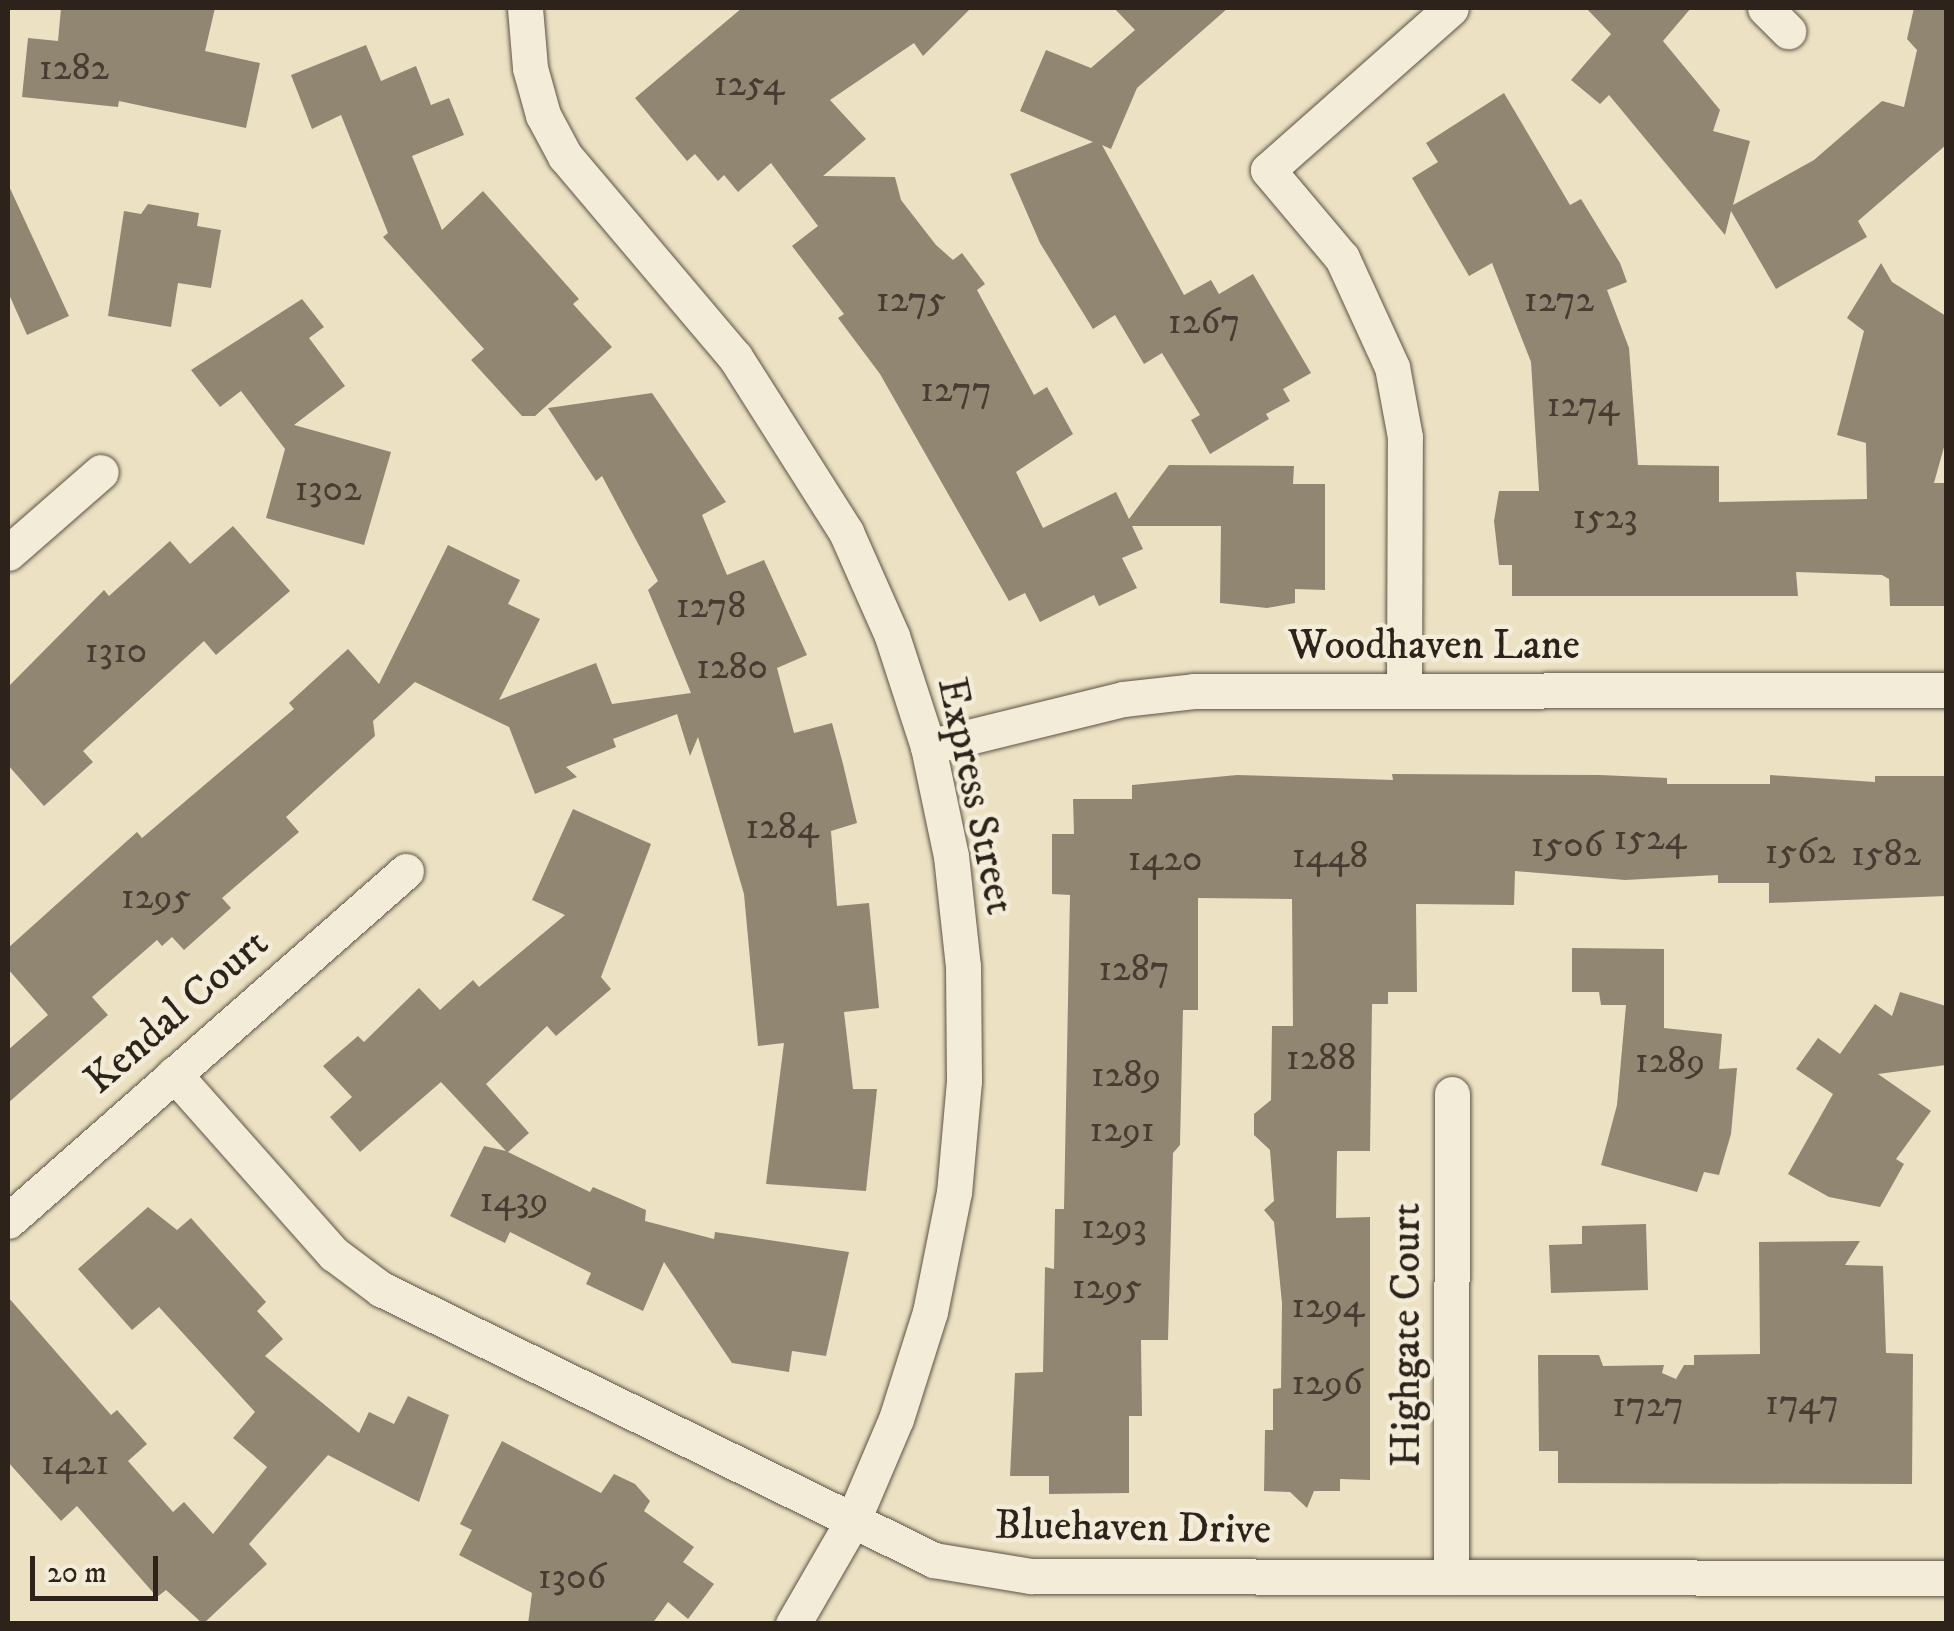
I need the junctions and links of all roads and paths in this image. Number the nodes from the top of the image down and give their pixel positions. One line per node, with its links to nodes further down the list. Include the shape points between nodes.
1 (525, 8): 7 (street, Express Street, via 530,68 558,143 735,356 799,448 892,636)
2 (1451, 8): 5 (street, via 1268,170 1342,258 1392,367 1405,437)
3 (101, 472): 4 (street)
4 (8, 553)
5 (1404, 690): 6 (street, Woodhaven Lane); 7 (street, Woodhaven Lane, via 1123,698)
6 (1946, 690)
7 (928, 747): 12 (street, Express Street, via 951,856 963,966 964,1081 954,1192 924,1330 896,1419)
8 (406, 871): 9 (street, Kendal Court)
9 (174, 1074): 11 (street, Kendal Court); 12 (street, Bluehaven Drive, via 334,1254 381,1289)
10 (1452, 1094): 13 (street, Highgate Court)
11 (8, 1221)
12 (852, 1522): 13 (street, Bluehaven Drive, via 934,1560 982,1572); 15 (street, Express Street)
13 (1452, 1577): 14 (street, Bluehaven Drive)
14 (1946, 1578)
15 (793, 1624)

